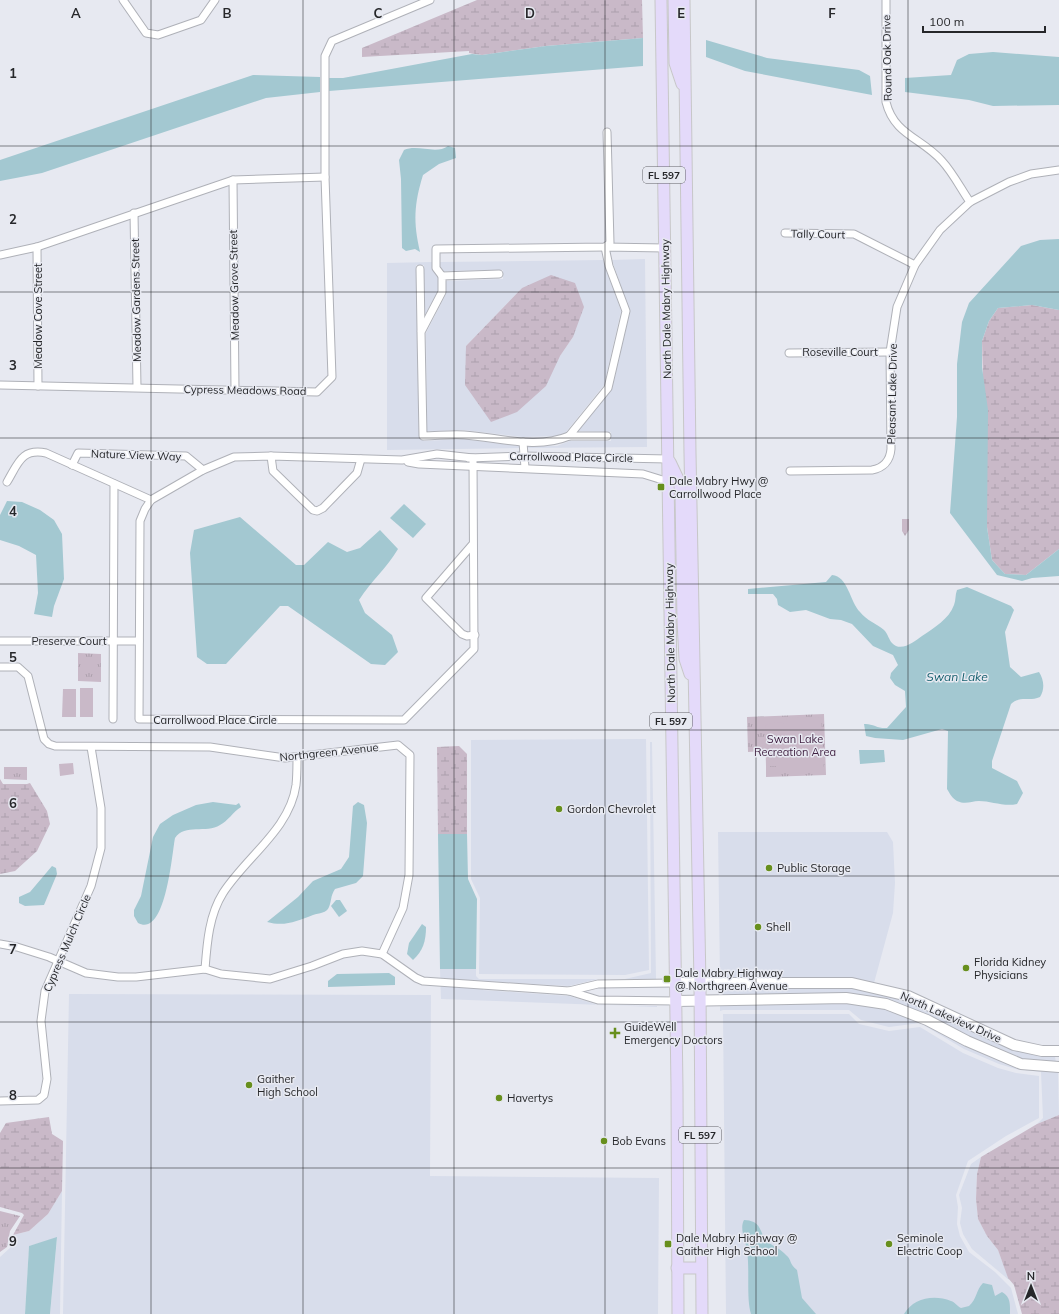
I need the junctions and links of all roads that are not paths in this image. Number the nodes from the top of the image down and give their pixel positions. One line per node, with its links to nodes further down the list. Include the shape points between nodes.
1 (123, 0): 2 (street, via 146,33 158,35 201,20)
2 (215, 0)
3 (430, 0): 11 (street, Cypress Meadows Road, via 332,41 325,56)
4 (661, 0): 18 (main road, North Dale Mabry Highway / FL 597)
5 (674, 0): 8 (main road, via 675,63)
6 (684, 0): 8 (main road, North Dale Mabry Highway / FL 597)
7 (886, 0): 13 (street, Round Oak Drive, via 886,102 889,114 899,127 942,160)
8 (686, 96): 57 (main road, North Dale Mabry Highway / FL 597)
9 (606, 132): 17 (street, via 610,243)
10 (1059, 170): 13 (street, Pleasant Lake Drive, via 1031,174)
11 (324, 178): 12 (street); 30 (street, Cypress Meadows Road, via 332,377 317,392)
12 (233, 180): 14 (street); 30 (street, Meadow Grove Street)
13 (970, 202): 20 (street, Pleasant Lake Drive, via 940,230)
14 (134, 213): 16 (street); 29 (street, Meadow Gardens Street)
15 (785, 233): 20 (street, Tally Court, via 854,234)
16 (37, 247): 19 (street); 28 (street, Meadow Cove Street)
17 (605, 247): 18 (street); 23 (street, via 436,249 436,268); 31 (street, via 609,266 626,310 608,388)
18 (665, 248): 39 (main road, North Dale Mabry Highway / FL 597)
19 (0, 255)
20 (915, 265): 25 (street, Pleasant Lake Drive, via 897,307)
21 (420, 270): 24 (street)
22 (499, 274): 23 (street)
23 (442, 276): 24 (street, via 442,292)
24 (421, 332): 33 (street, via 423,436 463,435)
25 (890, 352): 26 (street, Roseville Court); 45 (street, Pleasant Lake Drive, via 891,449 886,462 880,468 872,470)
26 (789, 353)
27 (0, 385): 28 (street, Cypress Meadows Road)
28 (38, 386): 29 (street, Cypress Meadows Road)
29 (137, 387): 30 (street, Cypress Meadows Road)
30 (235, 390)
31 (569, 436): 32 (street); 33 (street, via 557,441)
32 (607, 436)
33 (523, 442): 35 (street)
34 (271, 456): 38 (street, Carrollwood Place Circle); 38 (street, via 273,471 317,511 357,473); 44 (street, Carrollwood Place Circle, via 234,457)
35 (523, 456): 36 (street, Carrollwood Place Circle); 37 (street, Carrollwood Place Circle); 43 (street)
36 (591, 457): 39 (street, Carrollwood Place Circle); 46 (street)
37 (473, 458): 40 (street, Carrollwood Place Circle, via 438,454); 42 (street, Carrollwood Place Circle)
38 (361, 459): 40 (street, Carrollwood Place Circle)
39 (668, 459): 48 (main road, North Dale Mabry Highway / FL 597); 57 (main road, via 679,481 681,494 686,659)
40 (402, 460): 42 (street, via 419,464)
41 (72, 465): 44 (street, Nature View Way, via 78,453 186,456); 47 (street, via 46,453 35,451 23,455); 49 (street)
42 (473, 466): 43 (street); 51 (street, Carrollwood Place Circle)
43 (525, 468): 46 (street)
44 (203, 470): 50 (street, Carrollwood Place Circle)
45 (790, 470)
46 (590, 471): 48 (street, via 643,474)
47 (7, 482)
48 (669, 482): 65 (main road, North Dale Mabry Highway / FL 597)
49 (114, 484): 50 (street); 54 (street)
50 (151, 500): 55 (street, Carrollwood Place Circle, via 140,521)
51 (472, 545): 52 (street, Carrollwood Place Circle); 52 (street, via 426,598 462,634)
52 (475, 635): 55 (street, Carrollwood Place Circle, via 474,649 404,720 139,720)
53 (0, 642): 54 (street, Preserve Court)
54 (113, 642): 55 (street, Preserve Court); 58 (street)
55 (139, 642)
56 (0, 667): 59 (street, Northgreen Avenue, via 18,667 28,676 44,739 49,744)
57 (694, 686): 66 (main road, North Dale Mabry Highway / FL 597)
58 (113, 719)
59 (92, 747): 60 (street, Northgreen Avenue, via 210,747 266,757); 63 (street, Cypress Mulch Circle, via 101,808 101,848 92,886)
60 (297, 757): 62 (street, Northgreen Avenue, via 398,745 410,756 409,875 403,908); 64 (street, via 296,785 285,816 223,892 216,906 207,936)
61 (0, 944): 63 (street)
62 (382, 954): 64 (street, via 352,951 270,979 221,974); 67 (street, via 423,981)
63 (58, 961): 64 (street, via 86,973 118,977); 72 (street, Cypress Mulch Circle, via 45,992 42,1007 47,1079 44,1095 38,1100 31,1101)
64 (205, 969)
65 (674, 983): 66 (street, North Lakeview Drive); 67 (street, via 598,984); 68 (main road, North Dale Mabry Highway / FL 597)
66 (700, 983): 69 (main road, North Dale Mabry Highway / FL 597); 70 (street, North Lakeview Drive, via 852,983 908,996 1014,1045)
67 (569, 991): 68 (street, via 598,1000)
68 (676, 1001): 69 (street, North Lakeview Drive); 73 (main road, North Dale Mabry Highway / FL 597)
69 (699, 1001): 71 (street, North Lakeview Drive, via 846,998 886,1004 927,1020 967,1041 1021,1064); 74 (main road, North Dale Mabry Highway / FL 597)
70 (1059, 1052)
71 (1059, 1067)
72 (0, 1101)
73 (677, 1268): 74 (main road); 75 (main road, North Dale Mabry Highway / FL 597)
74 (701, 1268): 76 (main road, North Dale Mabry Highway / FL 597)
75 (678, 1314)
76 (702, 1314)

